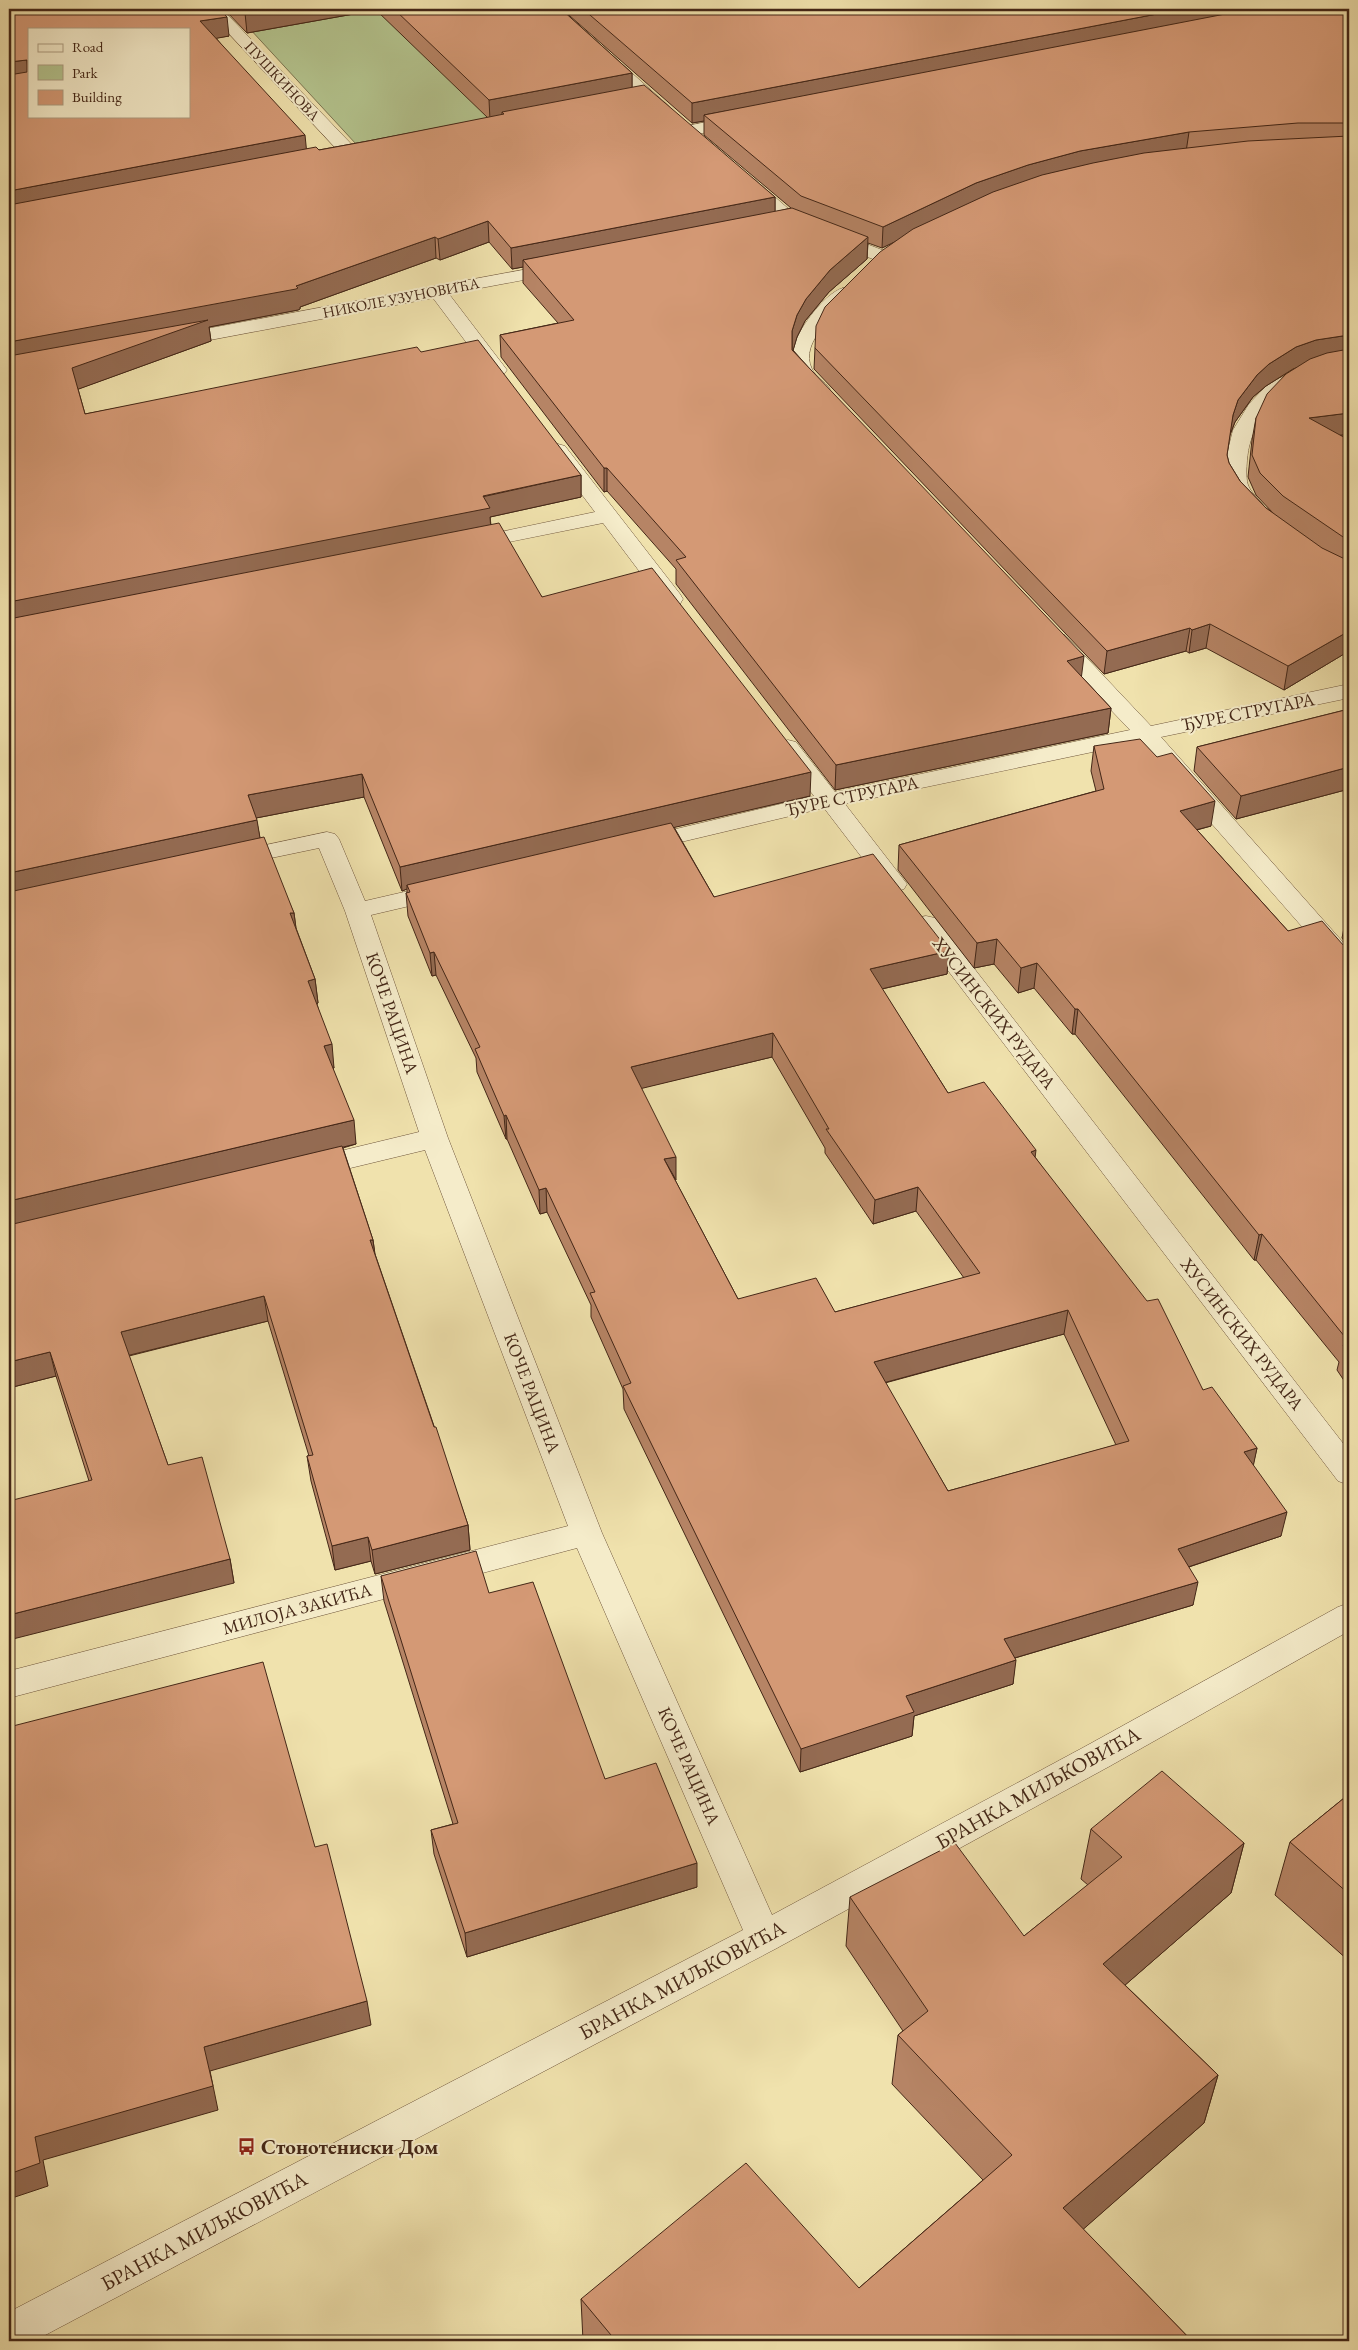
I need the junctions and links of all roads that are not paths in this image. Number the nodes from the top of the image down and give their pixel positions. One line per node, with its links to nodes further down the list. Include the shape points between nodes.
1 (214, 9): 9 (street, ПУШКИНОВА)
2 (551, 9): 3 (street)
3 (648, 97): 4 (street); 6 (street)
4 (629, 101)
5 (756, 117): 6 (street)
6 (688, 131): 7 (street)
7 (703, 144)
8 (370, 149): 9 (street)
9 (350, 153): 10 (street)
10 (331, 156)
11 (733, 170): 12 (street)
12 (793, 222): 13 (street); 15 (street, via 892,252)
13 (773, 226)
14 (582, 264): 17 (street, НИКОЛЕ УЗУНОВИЋА)
15 (870, 269)
16 (857, 282): 21 (street, via 829,307 805,340 800,356 803,370)
17 (438, 292): 18 (street, НИКОЛЕ УЗУНОВИЋА); 20 (street)
18 (155, 344)
19 (1349, 363): 24 (street, via 1316,369 1276,387 1256,408 1243,430 1237,454 1237,485)
20 (508, 385)
21 (837, 407)
22 (543, 431): 23 (street)
23 (608, 516): 25 (street); 26 (street)
24 (1270, 524)
25 (453, 547)
26 (688, 619)
27 (1042, 624): 30 (street)
28 (1349, 692): 30 (street, ЂУРЕ СТРУГАРА)
29 (774, 729): 31 (street, ХУСИНСКИХ РУДАРА)
30 (1145, 733): 31 (street, ЂУРЕ СТРУГАРА); 36 (street)
31 (829, 800): 32 (street, ЂУРЕ СТРУГАРА); 39 (street, ХУСИНСКИХ РУДАРА)
32 (617, 850)
33 (207, 864): 35 (street, КОЧЕ РАЦИНА, via 326,838)
34 (463, 886): 35 (street)
35 (357, 911): 37 (street, КОЧЕ РАЦИНА)
36 (1349, 964)
37 (434, 1138): 38 (street); 40 (street, КОЧЕ РАЦИНА)
38 (289, 1173)
39 (1349, 1473)
40 (586, 1532): 42 (street, МИЛОЈА ЗАКИЋА); 43 (street, КОЧЕ РАЦИНА)
41 (1349, 1616): 43 (street, БРАНКА МИЉКОВИЋА)
42 (9, 1685)
43 (764, 1937): 44 (street, БРАНКА МИЉКОВИЋА)
44 (9, 2333)

